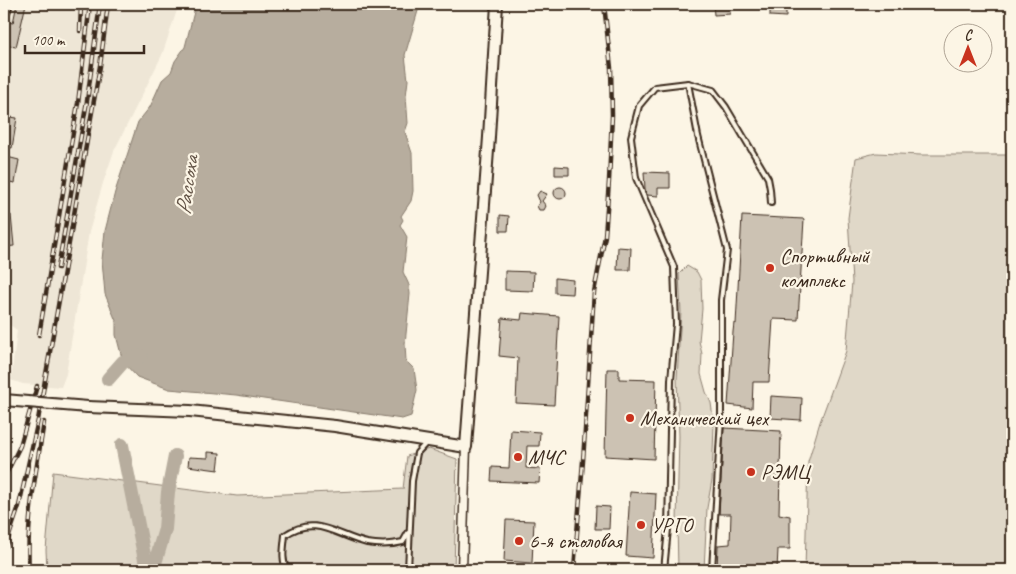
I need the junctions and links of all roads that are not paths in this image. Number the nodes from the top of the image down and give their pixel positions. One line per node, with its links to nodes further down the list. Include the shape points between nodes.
1 (10, 4): 3 (lane)
2 (497, 4): 8 (street)
3 (4, 22)
4 (688, 84): 5 (lane, via 712,90 726,107 768,178); 13 (lane, via 655,88 639,106 631,137 636,178 674,267 676,324); 14 (lane, via 727,250 721,300 721,418)
5 (770, 203)
6 (4, 400): 7 (street, bridge, via 190,411 335,426)
7 (429, 441): 8 (street); 9 (lane, via 417,453)
8 (466, 446): 12 (street)
9 (408, 533): 10 (lane, via 403,542 392,545 368,543 319,526 296,528 285,535); 11 (lane)
10 (287, 570)
11 (408, 570)
12 (462, 570)
13 (664, 570)
14 (712, 570)

